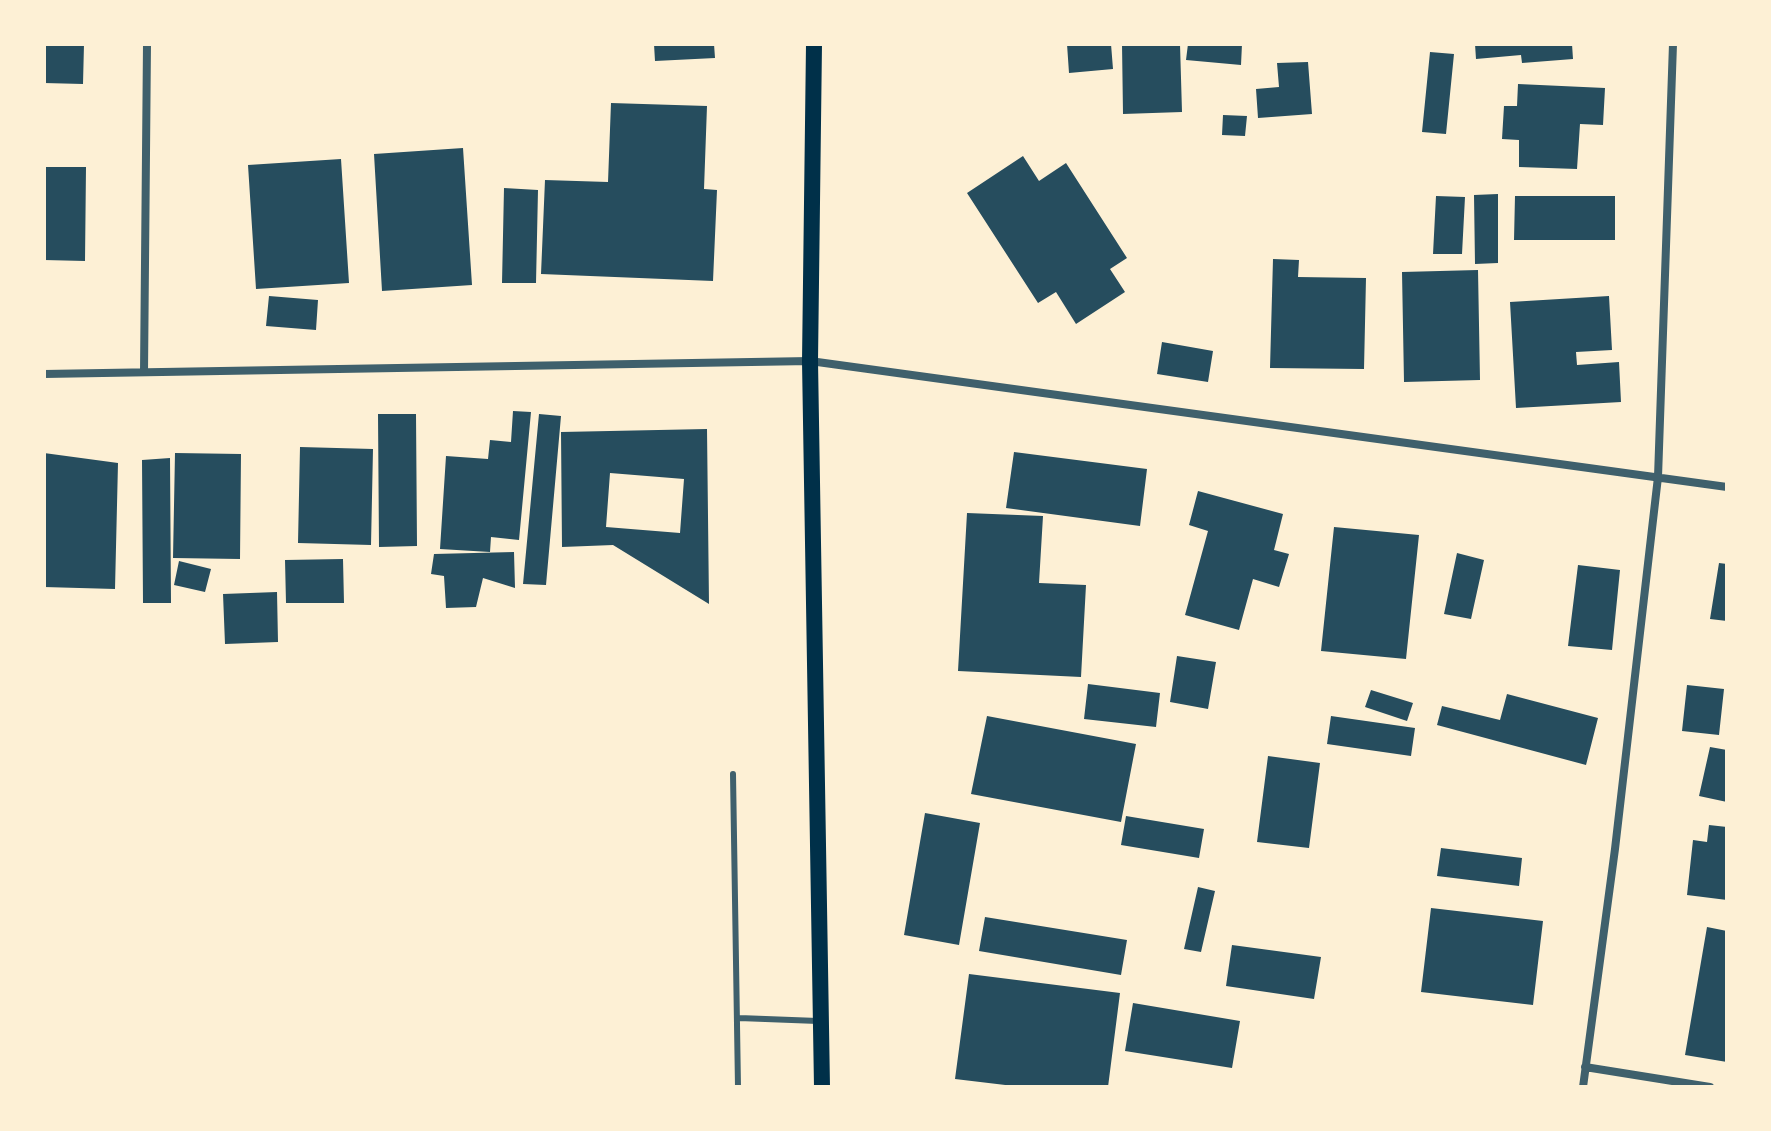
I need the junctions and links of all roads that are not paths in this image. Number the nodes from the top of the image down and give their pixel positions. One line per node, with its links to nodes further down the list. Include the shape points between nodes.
1 (147, 44): 5 (street)
2 (814, 44): 4 (main road)
3 (1673, 44): 7 (street)
4 (810, 361): 5 (street); 7 (street); 11 (main road)
5 (144, 372): 6 (street)
6 (44, 374)
7 (1658, 477): 8 (street); 12 (street)
8 (1727, 487)
9 (733, 774): 10 (lane)
10 (739, 1018): 11 (lane); 13 (lane)
11 (821, 1021): 14 (main road)
12 (1585, 1067): 15 (street); 16 (street)
13 (738, 1087)
14 (822, 1087)
15 (1583, 1087)
16 (1710, 1087)

